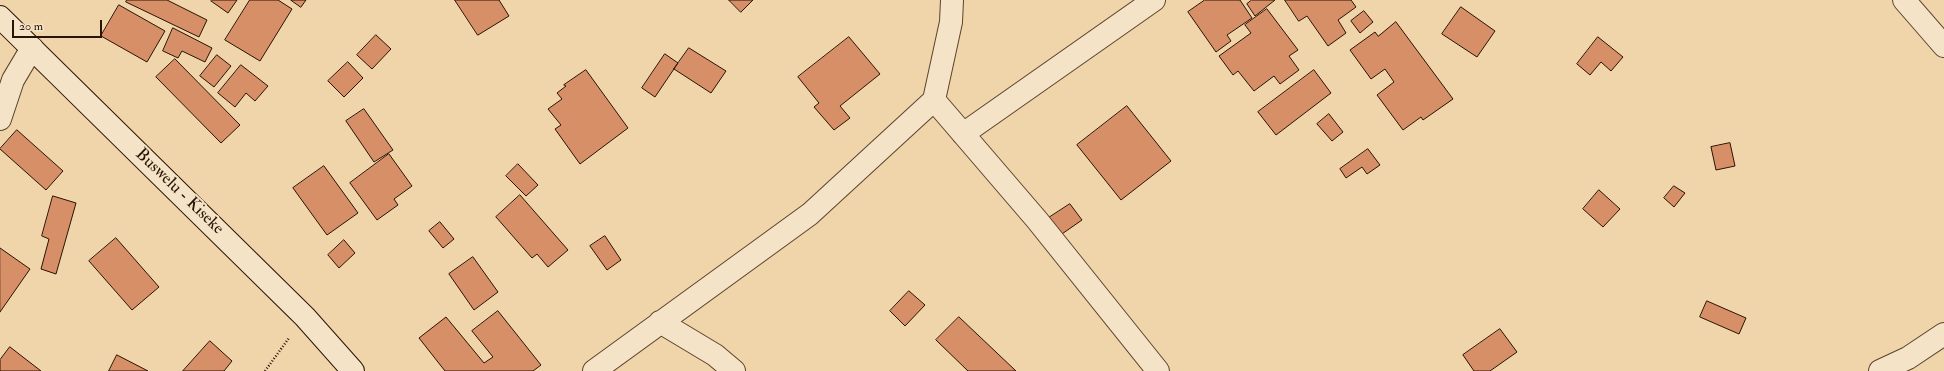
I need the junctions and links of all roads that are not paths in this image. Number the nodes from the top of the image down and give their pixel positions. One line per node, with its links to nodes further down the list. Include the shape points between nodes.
1 (952, 0): 7 (street, via 951,22)
2 (1154, 0): 9 (street)
3 (1904, 0): 5 (street)
4 (0, 17): 6 (street, Buswelu - Kiseke)
5 (1944, 46)
6 (32, 48): 8 (street, via 12,80); 12 (street, Buswelu - Kiseke, via 305,317)
7 (934, 100): 9 (street); 10 (street, via 810,214)
8 (0, 118)
9 (963, 134): 15 (street, via 1037,220)
10 (660, 322): 13 (street); 14 (street, via 714,355)
11 (1944, 334): 16 (street, via 1908,358)
12 (353, 371)
13 (594, 371)
14 (734, 371)
15 (1158, 371)
16 (1880, 371)

